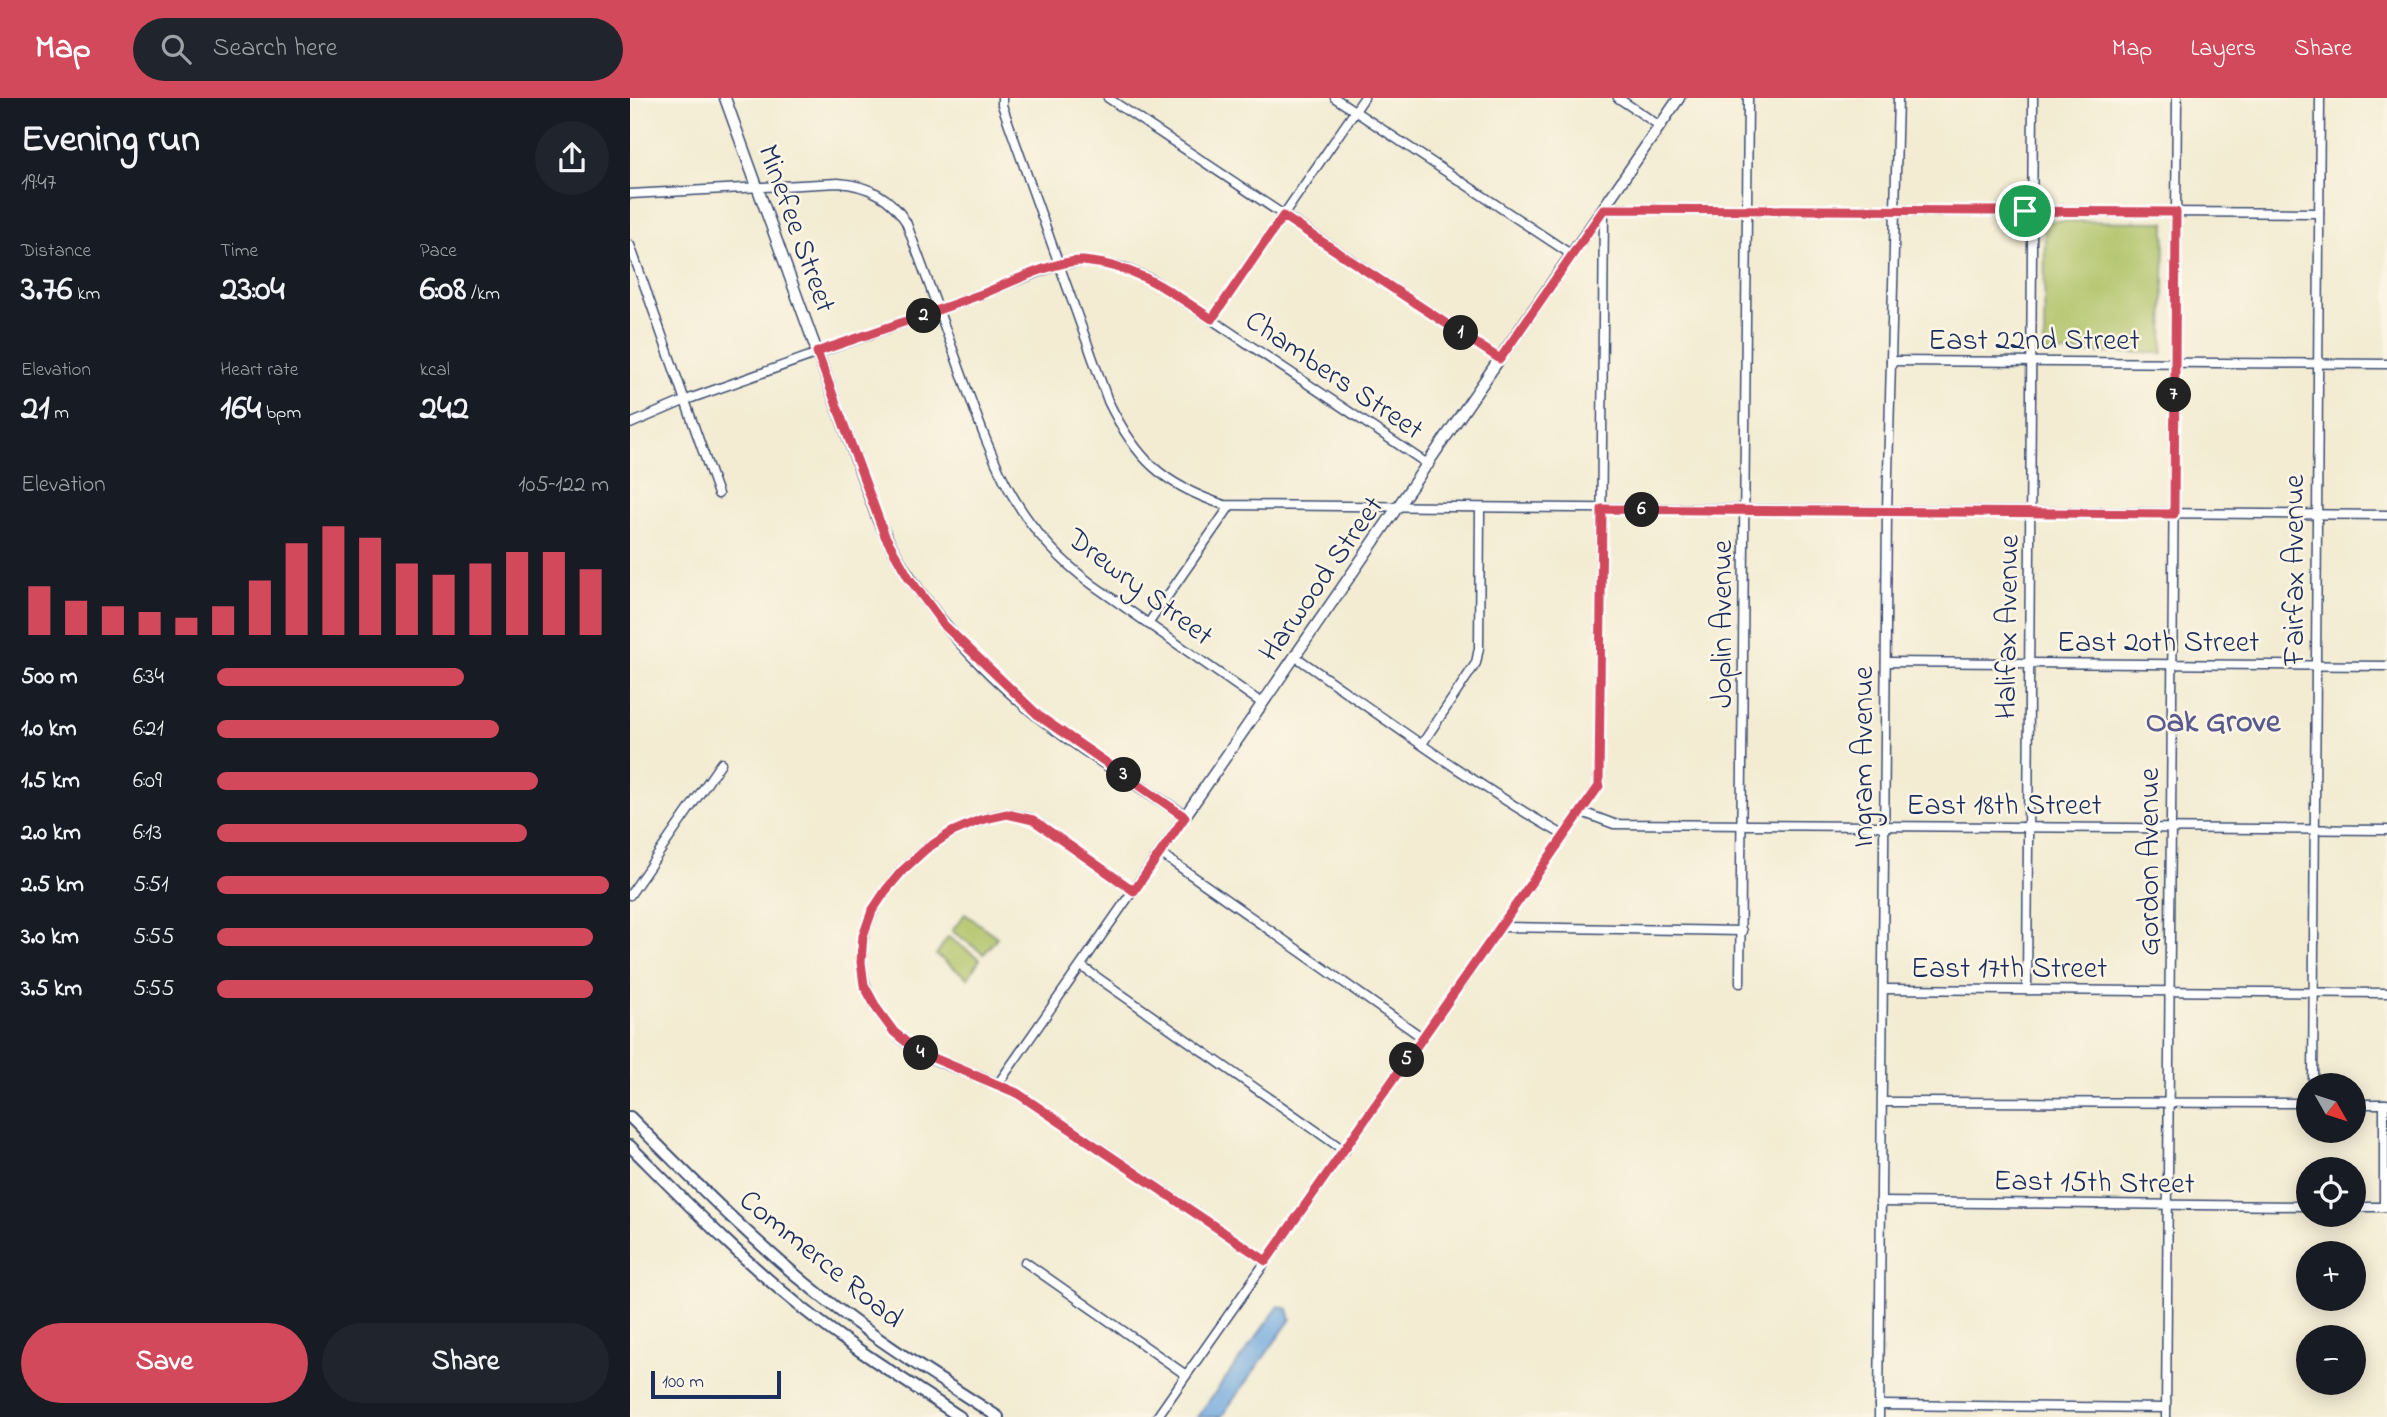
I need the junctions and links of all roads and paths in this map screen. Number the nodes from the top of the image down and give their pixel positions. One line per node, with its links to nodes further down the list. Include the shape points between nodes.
1 (725, 98): 15 (street, Minefee Street)
2 (1002, 98): 26 (street)
3 (1108, 98): 23 (street)
4 (1335, 98): 13 (street)
5 (1364, 98): 13 (street)
6 (1618, 98): 14 (street)
7 (1679, 98): 14 (street, Harwood Street)
8 (1748, 98): 18 (street, Joplin Avenue)
9 (1898, 98): 19 (street, Ingram Avenue)
10 (2033, 98): 20 (street, Halifax Avenue)
11 (2177, 98): 21 (street, Gordon Avenue)
12 (2320, 98): 22 (street, Fairfax Avenue)
13 (1354, 111): 23 (street); 25 (street)
14 (1660, 126): 17 (street, Harwood Street)
15 (755, 186): 16 (street); 27 (street, Drewry Street, via 854,184 876,193 901,214); 29 (street, Minefee Street)
16 (630, 194)
17 (1604, 209): 18 (street); 25 (street, Harwood Street); 43 (street)
18 (1747, 209): 19 (street); 44 (street, Joplin Avenue)
19 (1895, 210): 20 (street); 31 (street, Ingram Avenue)
20 (2033, 211): 21 (street); 32 (street, Halifax Avenue)
21 (2176, 212): 22 (street); 33 (street, Gordon Avenue)
22 (2319, 214): 34 (street, Fairfax Avenue)
23 (1283, 216): 28 (street); 30 (street)
24 (630, 245): 36 (street)
25 (1572, 254): 30 (street, Harwood Street)
26 (1058, 265): 27 (street, Chambers Street); 28 (street, Chambers Street, via 1084,261 1138,273); 40 (street, via 1108,401 1131,442 1166,478)
27 (939, 310): 29 (street, Chambers Street); 50 (street, Drewry Street, via 993,460 1018,508 1067,565)
28 (1212, 319): 38 (street, Chambers Street)
29 (817, 352): 36 (street, Chambers Street); 61 (street, Minefee Street, via 885,536 944,625 1039,716)
30 (1500, 359): 38 (street, Harwood Street)
31 (1891, 361): 32 (street, East 22nd Street); 45 (street, Ingram Avenue)
32 (2031, 362): 33 (street, East 22nd Street); 46 (street, Halifax Avenue)
33 (2175, 363): 34 (street, East 22nd Street); 47 (street, Gordon Avenue)
34 (2317, 364): 35 (street, East 22nd Street); 48 (street, Fairfax Avenue)
35 (2387, 364)
36 (687, 400): 37 (street, Chambers Street); 39 (street)
37 (630, 424)
38 (1429, 464): 41 (street, Harwood Street)
39 (718, 494)
40 (1230, 506): 41 (street); 50 (street)
41 (1399, 508): 42 (street); 51 (street, Harwood Street)
42 (1480, 509): 43 (street); 58 (street, via 1476,663)
43 (1602, 509): 44 (street); 60 (street, via 1600,782)
44 (1744, 510): 45 (street); 62 (street, Joplin Avenue)
45 (1887, 511): 46 (street); 52 (street, Ingram Avenue)
46 (2031, 513): 47 (street); 53 (street, Halifax Avenue)
47 (2174, 514): 48 (street); 54 (street, Gordon Avenue)
48 (2316, 514): 49 (street); 55 (street, Fairfax Avenue)
49 (2387, 515)
50 (1148, 624): 57 (street, Drewry Street)
51 (1296, 657): 57 (street, Harwood Street); 58 (street)
52 (1886, 663): 53 (street, East 20th Street); 63 (street, Ingram Avenue)
53 (2029, 663): 54 (street, East 20th Street); 64 (street, Halifax Avenue)
54 (2172, 665): 55 (street, East 20th Street); 65 (street, Gordon Avenue)
55 (2315, 665): 56 (street, East 20th Street); 66 (street, Fairfax Avenue)
56 (2387, 666)
57 (1264, 704): 61 (street, Harwood Street)
58 (1422, 744): 68 (street)
59 (721, 763): 71 (street)
60 (1581, 813): 62 (street, East 18th Street, via 1614,824); 68 (street)
61 (1185, 817): 69 (street, Harwood Street)
62 (1742, 825): 63 (street, East 18th Street); 73 (street, Joplin Avenue)
63 (1885, 826): 64 (street, East 18th Street); 76 (street, Ingram Avenue)
64 (2027, 827): 65 (street, East 18th Street); 77 (street, Halifax Avenue)
65 (2171, 828): 66 (street, East 18th Street); 78 (street, Gordon Avenue)
66 (2315, 830): 67 (street, East 18th Street); 79 (street, Fairfax Avenue)
67 (2387, 830)
68 (1565, 836): 72 (street)
69 (1160, 853): 70 (street, Harwood Street); 81 (street)
70 (1134, 891): 74 (street, Harwood Street); 83 (street, via 1033,820 1007,814 952,832 926,849 902,871 872,911 863,936 861,962 864,985 877,1009 894,1032 917,1051)
71 (630, 895)
72 (1501, 927): 73 (street); 81 (street)
73 (1742, 931): 75 (street, Joplin Avenue)
74 (1082, 966): 83 (street, Harwood Street); 91 (street)
75 (1740, 983)
76 (1884, 989): 77 (street, East 17th Street); 85 (street, Ingram Avenue)
77 (2027, 989): 78 (street, East 17th Street)
78 (2170, 991): 79 (street, East 17th Street); 84 (street, Gordon Avenue)
79 (2314, 992): 80 (street, East 17th Street); 82 (street, Fairfax Avenue)
80 (2387, 993)
81 (1423, 1038): 91 (street)
82 (2313, 1073)
83 (998, 1084): 97 (street)
84 (2169, 1101): 85 (street); 86 (street); 93 (street, Gordon Avenue)
85 (1883, 1102): 92 (street, Ingram Avenue)
86 (2296, 1103)
87 (2366, 1104): 88 (street)
88 (2386, 1104): 96 (street)
89 (630, 1117): 103 (main road, Commerce Road, via 795,1275 876,1337)
90 (630, 1146): 102 (main road, Commerce Road, via 792,1299)
91 (1345, 1151): 97 (street)
92 (1880, 1202): 93 (street, East 15th Street); 100 (street, Ingram Avenue)
93 (2169, 1205): 94 (street, East 15th Street); 101 (street, Gordon Avenue)
94 (2296, 1206)
95 (2366, 1207): 96 (street)
96 (2386, 1207)
97 (1266, 1261): 99 (street)
98 (1025, 1262): 99 (street)
99 (1186, 1375): 104 (street)
100 (1879, 1405): 101 (street); 105 (street, Ingram Avenue)
101 (2166, 1412)
102 (960, 1417)
103 (998, 1417)
104 (1157, 1417)
105 (1879, 1417)

